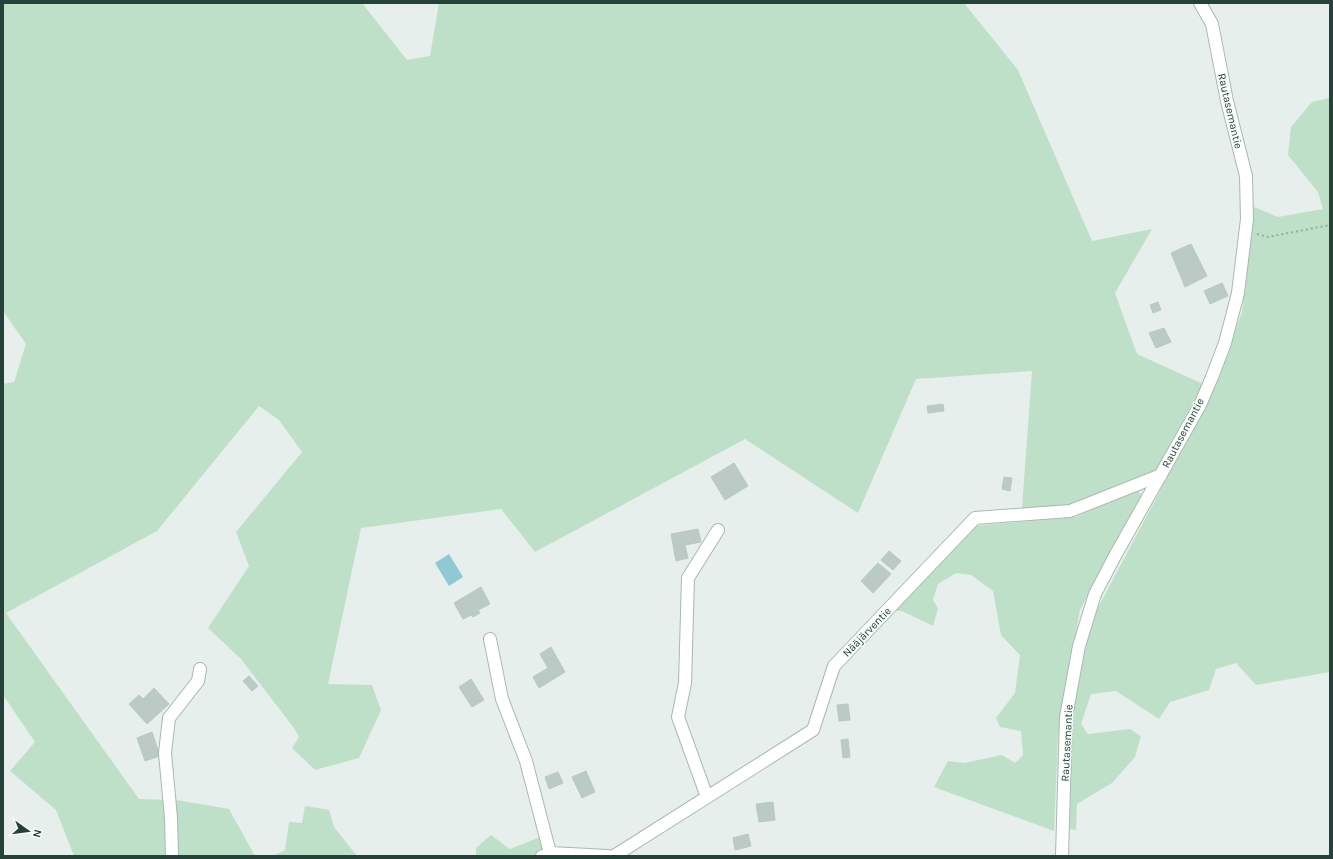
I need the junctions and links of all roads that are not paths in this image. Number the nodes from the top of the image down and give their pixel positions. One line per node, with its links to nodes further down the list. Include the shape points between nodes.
1 (1200, 3): 2 (street, Rautasemantie, via 1212,24 1227,101 1246,176 1246,232 1238,293 1225,343 1200,405)
2 (1161, 475): 6 (street, Nääjärventie, via 1070,511 975,518 834,666 813,730); 11 (street, Rautasemantie, via 1095,594 1079,646 1066,717)
3 (718, 530): 6 (street, via 688,578 685,683 678,717)
4 (490, 639): 7 (street, via 502,699 526,761)
5 (200, 669): 8 (street, via 198,681 169,718 165,753 172,818)
6 (707, 797): 10 (street, Nääjärventie)
7 (546, 854): 9 (street)
8 (172, 856)
9 (608, 856)
10 (614, 856)
11 (1062, 856)

